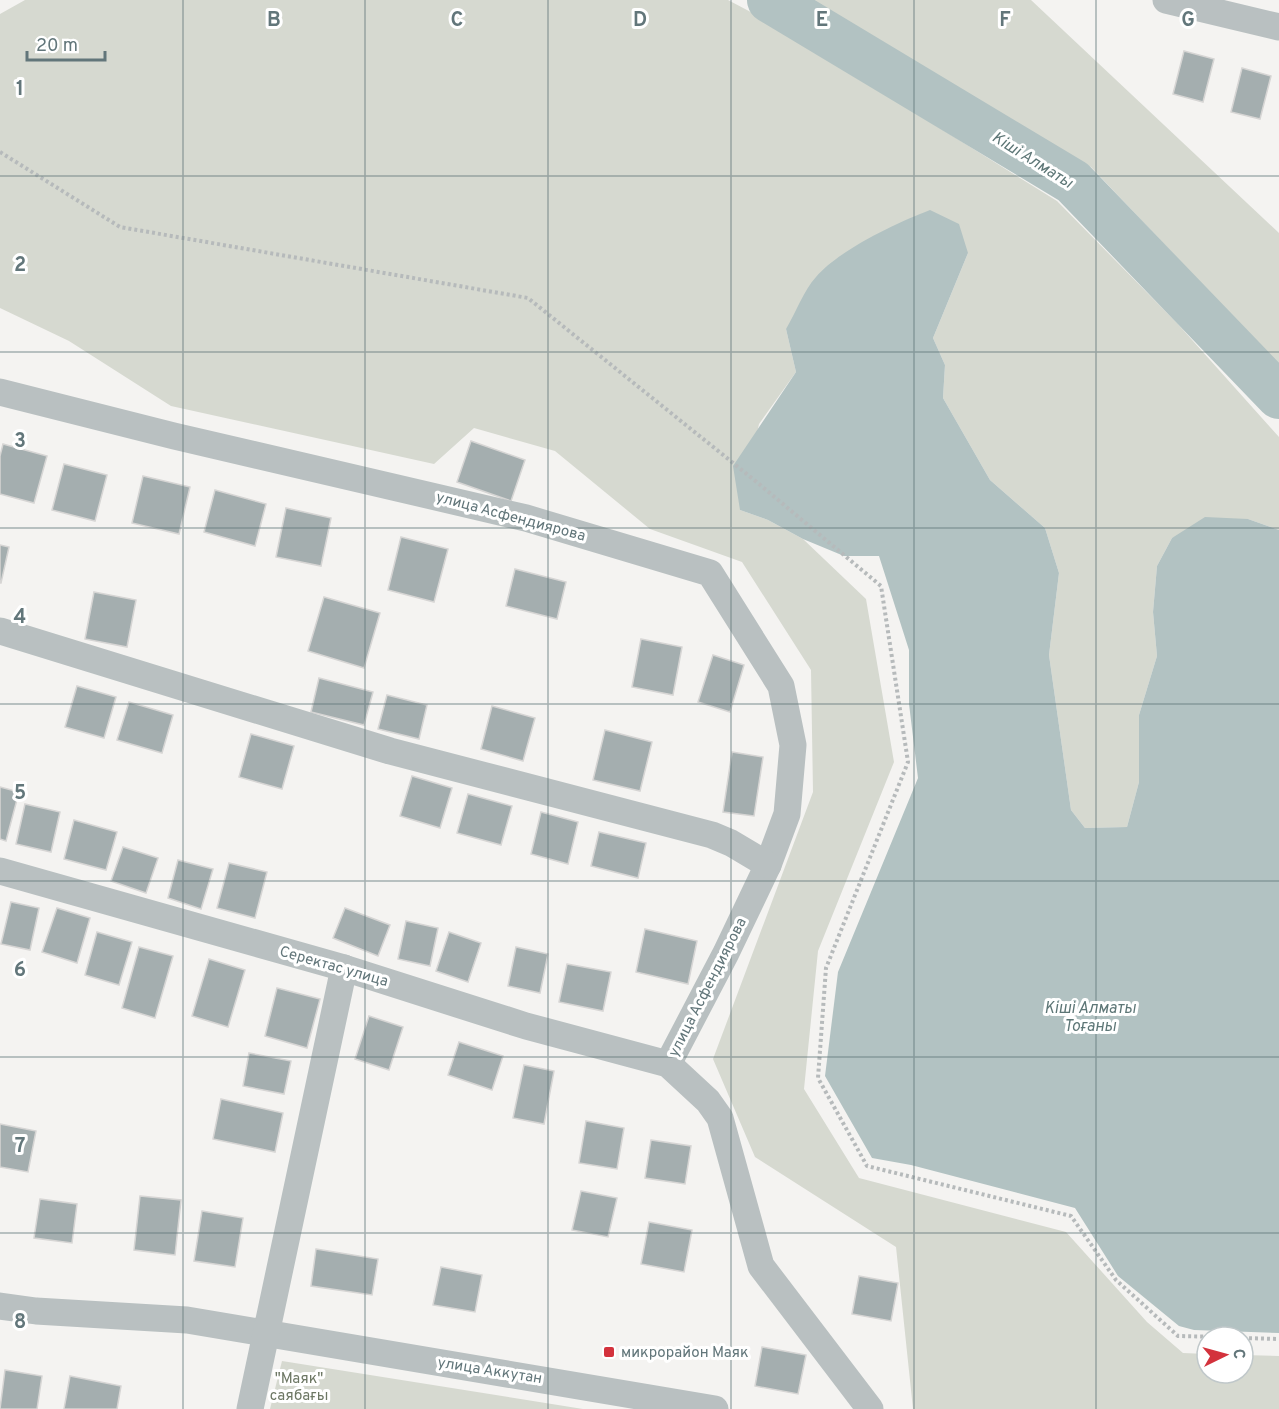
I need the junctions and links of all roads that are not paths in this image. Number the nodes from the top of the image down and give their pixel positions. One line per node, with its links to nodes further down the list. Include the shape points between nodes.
1 (1166, 0): 2 (street)
2 (1279, 27)
3 (0, 392): 5 (street, улица Асфендиярова, via 526,518 710,573 781,686 793,745 787,814)
4 (0, 631): 5 (street, via 390,751 712,834)
5 (768, 865): 8 (street, улица Асфендиярова)
6 (0, 871): 7 (street, Серектас улица)
7 (344, 968): 8 (street, Серектас улица, via 526,1026); 10 (street)
8 (668, 1064): 13 (street, улица Асфендиярова, via 708,1101 720,1118 760,1266)
9 (0, 1306): 10 (street, улица Аккутан, via 187,1320)
10 (265, 1333): 11 (street); 12 (street, улица Аккутан)
11 (250, 1409)
12 (715, 1409)
13 (870, 1409)

